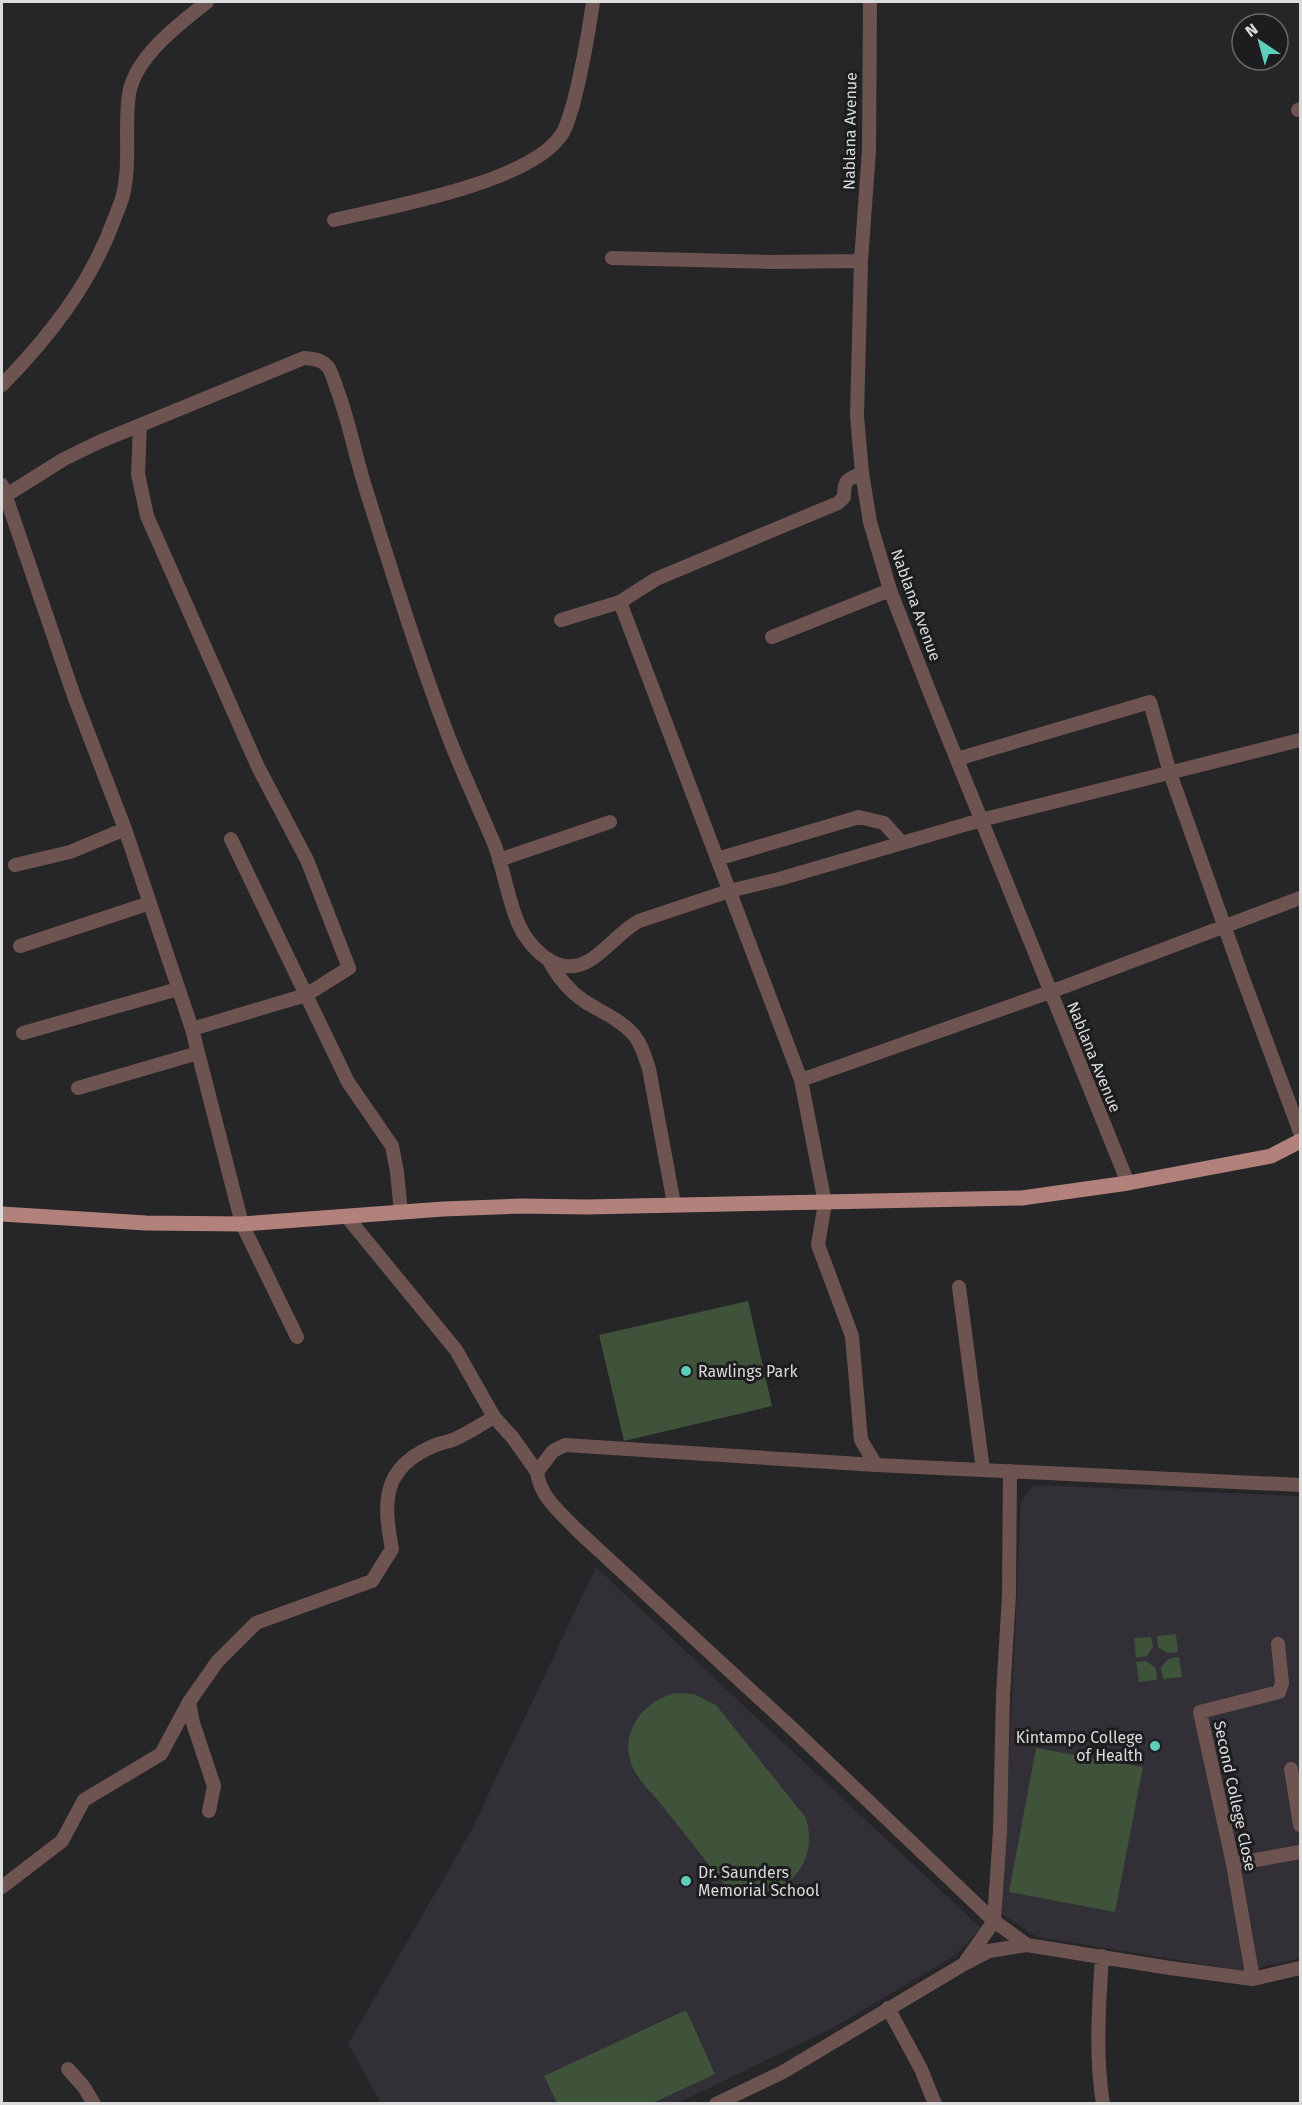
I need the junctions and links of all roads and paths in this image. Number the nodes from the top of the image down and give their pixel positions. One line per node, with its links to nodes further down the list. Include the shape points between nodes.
1 (207, 2): 7 (street, via 172,29 140,66 129,92 123,194 104,247 73,302 36,351)
2 (593, 2): 4 (street, via 583,69 567,125 548,150 514,170 463,189)
3 (870, 2): 6 (street, Nablana Avenue, via 869,151)
4 (334, 220)
5 (612, 258): 6 (street)
6 (861, 261): 9 (street, Nablana Avenue, via 857,416)
7 (2, 385)
8 (140, 425): 10 (street); 24 (street, via 304,358 319,359 329,368 422,664); 34 (street, via 138,474 147,516 258,767 307,860 349,968)
9 (862, 473): 11 (street, Nablana Avenue, via 870,522); 12 (street, via 847,480 844,497 838,503 656,579)
10 (3, 490): 20 (street, via 74,696)
11 (890, 590): 14 (street); 16 (street, Nablana Avenue)
12 (620, 602): 13 (street); 23 (street)
13 (561, 620)
14 (772, 637)
15 (1300, 740): 17 (street)
16 (957, 759): 17 (street, via 1150,702); 18 (street, Nablana Avenue)
17 (1170, 773): 18 (street); 29 (street)
18 (981, 820): 22 (street); 33 (street, Nablana Avenue)
19 (610, 822): 24 (street)
20 (126, 830): 25 (street, via 70,852); 28 (street)
21 (231, 839): 34 (street)
22 (902, 843): 23 (street, via 884,823 859,817); 26 (street)
23 (717, 859): 26 (street)
24 (499, 860): 31 (street, via 525,936)
25 (15, 865)
26 (729, 891): 31 (street, via 639,921 584,964 573,967); 38 (street)
27 (1300, 898): 29 (street)
28 (150, 903): 30 (street); 32 (street)
29 (1225, 927): 33 (street); 40 (street)
30 (20, 946)
31 (548, 959): 44 (street, via 568,988 623,1024 643,1051)
32 (178, 989): 35 (street); 36 (street)
33 (1050, 992): 38 (street); 42 (street, Nablana Avenue)
34 (306, 995): 35 (street); 45 (street, via 348,1082 392,1146)
35 (192, 1029): 37 (street)
36 (23, 1034)
37 (198, 1053): 39 (street); 48 (street)
38 (801, 1080): 43 (street)
39 (78, 1088)
40 (1300, 1132)
41 (1300, 1141): 42 (main road, via 1271,1156)
42 (1128, 1183): 43 (main road, via 1022,1198)
43 (825, 1203): 44 (main road); 52 (street, via 818,1245 852,1336 861,1440)
44 (674, 1204): 45 (main road)
45 (401, 1212): 47 (main road)
46 (2, 1214): 48 (main road)
47 (347, 1217): 48 (main road); 51 (street, via 456,1350)
48 (242, 1224): 50 (street)
49 (959, 1287): 53 (street)
50 (297, 1337)
51 (494, 1417): 55 (street); 58 (street, via 400,1466 388,1493 386,1517 392,1548 372,1581 256,1623 217,1662)
52 (876, 1465): 53 (street); 55 (street, via 565,1445)
53 (983, 1470): 54 (street)
54 (1010, 1471): 56 (street); 65 (street, via 1009,1595)
55 (537, 1472): 65 (street, via 544,1495 577,1530)
56 (1300, 1485)
57 (1278, 1644): 63 (street, Second College Close, via 1282,1683 1279,1692 1200,1712)
58 (189, 1702): 60 (street, via 214,1786); 64 (street, via 160,1755 84,1800 62,1841)
59 (1291, 1769): 61 (street)
60 (209, 1811)
61 (1300, 1825)
62 (1300, 1852): 63 (street)
63 (1233, 1864): 70 (street, Second College Close)
64 (2, 1887)
65 (994, 1921): 66 (street); 68 (street)
66 (1027, 1945): 67 (street); 68 (street, via 989,1952)
67 (1102, 1956): 70 (street); 76 (street, via 1097,2031)
68 (963, 1964): 71 (street)
69 (1300, 1968): 70 (street)
70 (1252, 1979)
71 (888, 2008): 74 (street, via 783,2072); 75 (street)
72 (68, 2068): 73 (street)
73 (94, 2103)
74 (716, 2103)
75 (935, 2103)
76 (1103, 2103)

